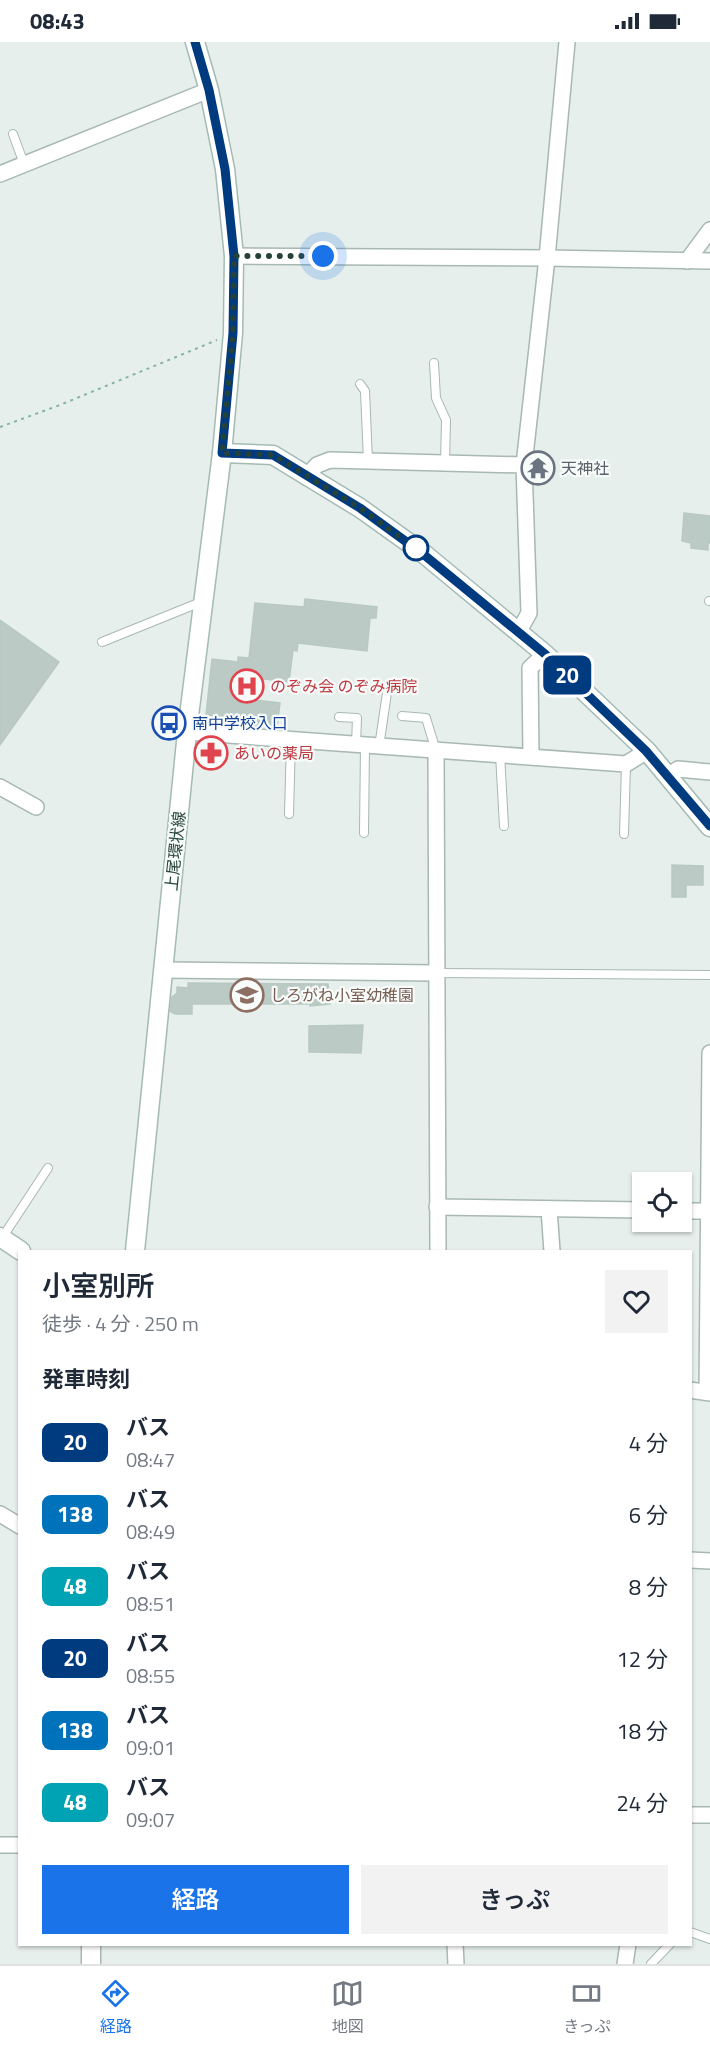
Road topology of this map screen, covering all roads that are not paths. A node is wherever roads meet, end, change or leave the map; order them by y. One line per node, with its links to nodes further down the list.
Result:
1 (195, 42): 3 (main road, 上尾環状線)
2 (567, 42): 9 (street)
3 (209, 90): 5 (street); 8 (main road, 上尾環状線)
4 (13, 134): 5 (lane)
5 (24, 164): 6 (street)
6 (0, 174)
7 (710, 230): 10 (street)
8 (234, 256): 9 (street); 14 (main road, 上尾環状線)
9 (547, 258): 10 (street); 17 (street)
10 (687, 261): 11 (street)
11 (710, 261)
12 (434, 363): 16 (lane)
13 (360, 384): 15 (lane)
14 (222, 453): 18 (main road); 19 (main road, 上尾環状線)
15 (368, 461): 16 (street); 18 (street)
16 (445, 463): 17 (street)
17 (524, 465): 20 (street)
18 (306, 477): 20 (main road)
19 (203, 602): 21 (lane); 26 (main road, 上尾環状線)
20 (519, 631): 22 (main road)
21 (102, 642)
22 (545, 654): 30 (main road); 32 (street)
23 (388, 686): 28 (lane)
24 (402, 716): 29 (lane)
25 (339, 717): 28 (lane)
26 (187, 732): 27 (street); 43 (main road, 上尾環状線)
27 (291, 740): 28 (street); 38 (lane)
28 (366, 746): 29 (street); 41 (lane)
29 (435, 751): 31 (street); 44 (street)
30 (646, 751): 33 (street); 35 (main road)
31 (500, 754): 32 (street); 39 (lane)
32 (531, 756): 33 (street)
33 (626, 764): 42 (lane)
34 (710, 772): 35 (street)
35 (669, 776): 40 (main road)
36 (0, 787): 37 (street)
37 (36, 807)
38 (289, 814)
39 (504, 826)
40 (710, 826)
41 (364, 833)
42 (624, 834)
43 (163, 970): 44 (street); 55 (main road, 上尾環状線)
44 (436, 973): 45 (lane); 48 (street)
45 (710, 975)
46 (710, 1053): 52 (street)
47 (48, 1168): 53 (lane)
48 (437, 1207): 49 (street); 56 (street)
49 (549, 1209): 50 (street); 57 (street)
50 (632, 1210)
51 (692, 1211): 52 (street)
52 (709, 1211): 59 (street)
53 (1, 1238): 54 (main road)
54 (19, 1250)
55 (135, 1250)
56 (438, 1250)
57 (552, 1250)
58 (692, 1390): 59 (street)
59 (708, 1392)
60 (0, 1514): 61 (street)
61 (18, 1525)
62 (692, 1560): 63 (street)
63 (710, 1561)
64 (692, 1815): 65 (street)
65 (710, 1815)
66 (0, 1845): 67 (street)
67 (18, 1845)
68 (692, 1933): 69 (lane)
69 (710, 1939)
70 (91, 1946): 74 (main road)
71 (455, 1946): 75 (street)
72 (628, 1946): 76 (street)
73 (668, 1946): 77 (lane)
74 (91, 1964)
75 (456, 1964)
76 (625, 1964)
77 (651, 1964)

